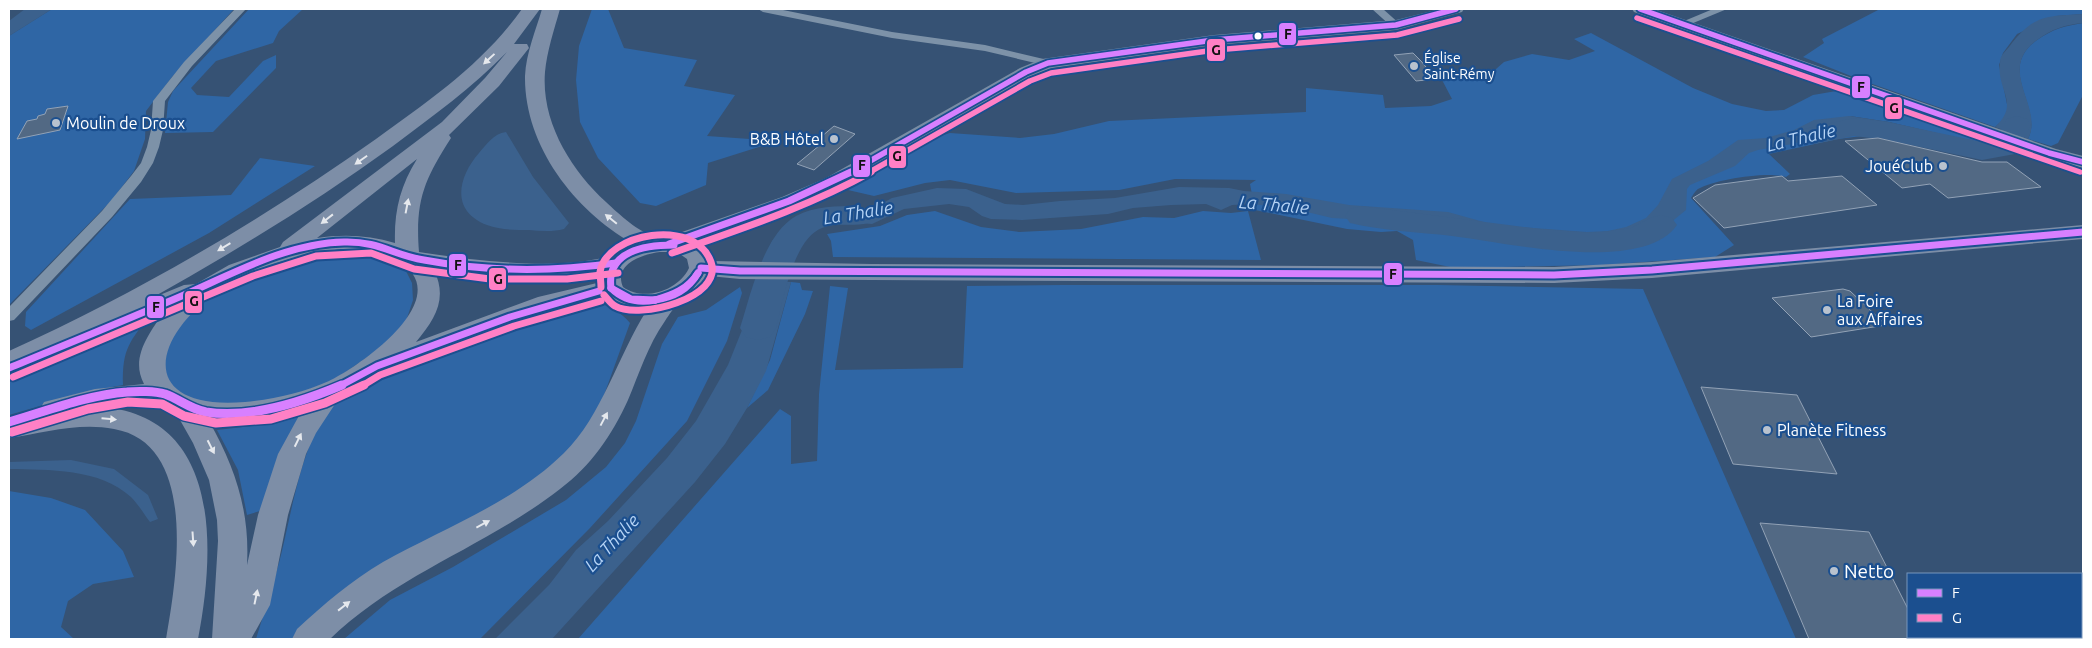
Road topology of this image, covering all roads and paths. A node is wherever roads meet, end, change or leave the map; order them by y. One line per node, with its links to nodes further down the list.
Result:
1 (241, 9): 25 (street)
2 (531, 9): 26 (main road, one-way to 26)
3 (544, 9): 13 (main road)
4 (551, 9): 17 (main road, one-way to 4)
5 (763, 9): 12 (street)
6 (1377, 9): 11 (street)
7 (1456, 9): 11 (main road)
8 (1640, 9): 10 (main road)
9 (1722, 9): 10 (street)
10 (1682, 24): 14 (main road)
11 (1396, 25): 12 (main road)
12 (1048, 63): 15 (main road)
13 (449, 126): 18 (main road, one-way to 18); 19 (main road, one-way to 13)
14 (2083, 162)
15 (744, 217): 17 (main road); 21 (main road)
16 (2083, 232): 21 (main road)
17 (661, 244): 20 (main road); 21 (main road)
18 (285, 252): 19 (main road); 22 (main road)
19 (411, 257): 20 (main road); 28 (main road)
20 (616, 263): 23 (main road)
21 (698, 267): 24 (main road)
22 (218, 281): 27 (main road); 30 (main road)
23 (611, 288): 24 (main road); 28 (main road)
24 (672, 296): 36 (main road, one-way to 24)
25 (9, 316)
26 (9, 361)
27 (9, 368)
28 (371, 369): 29 (main road)
29 (330, 391): 30 (main road); 35 (main road, one-way to 29)
30 (174, 400): 31 (main road); 34 (main road, one-way to 34)
31 (9, 422)
32 (9, 428): 33 (main road, one-way to 33)
33 (182, 639)
34 (228, 639)
35 (234, 639)
36 (308, 639)

